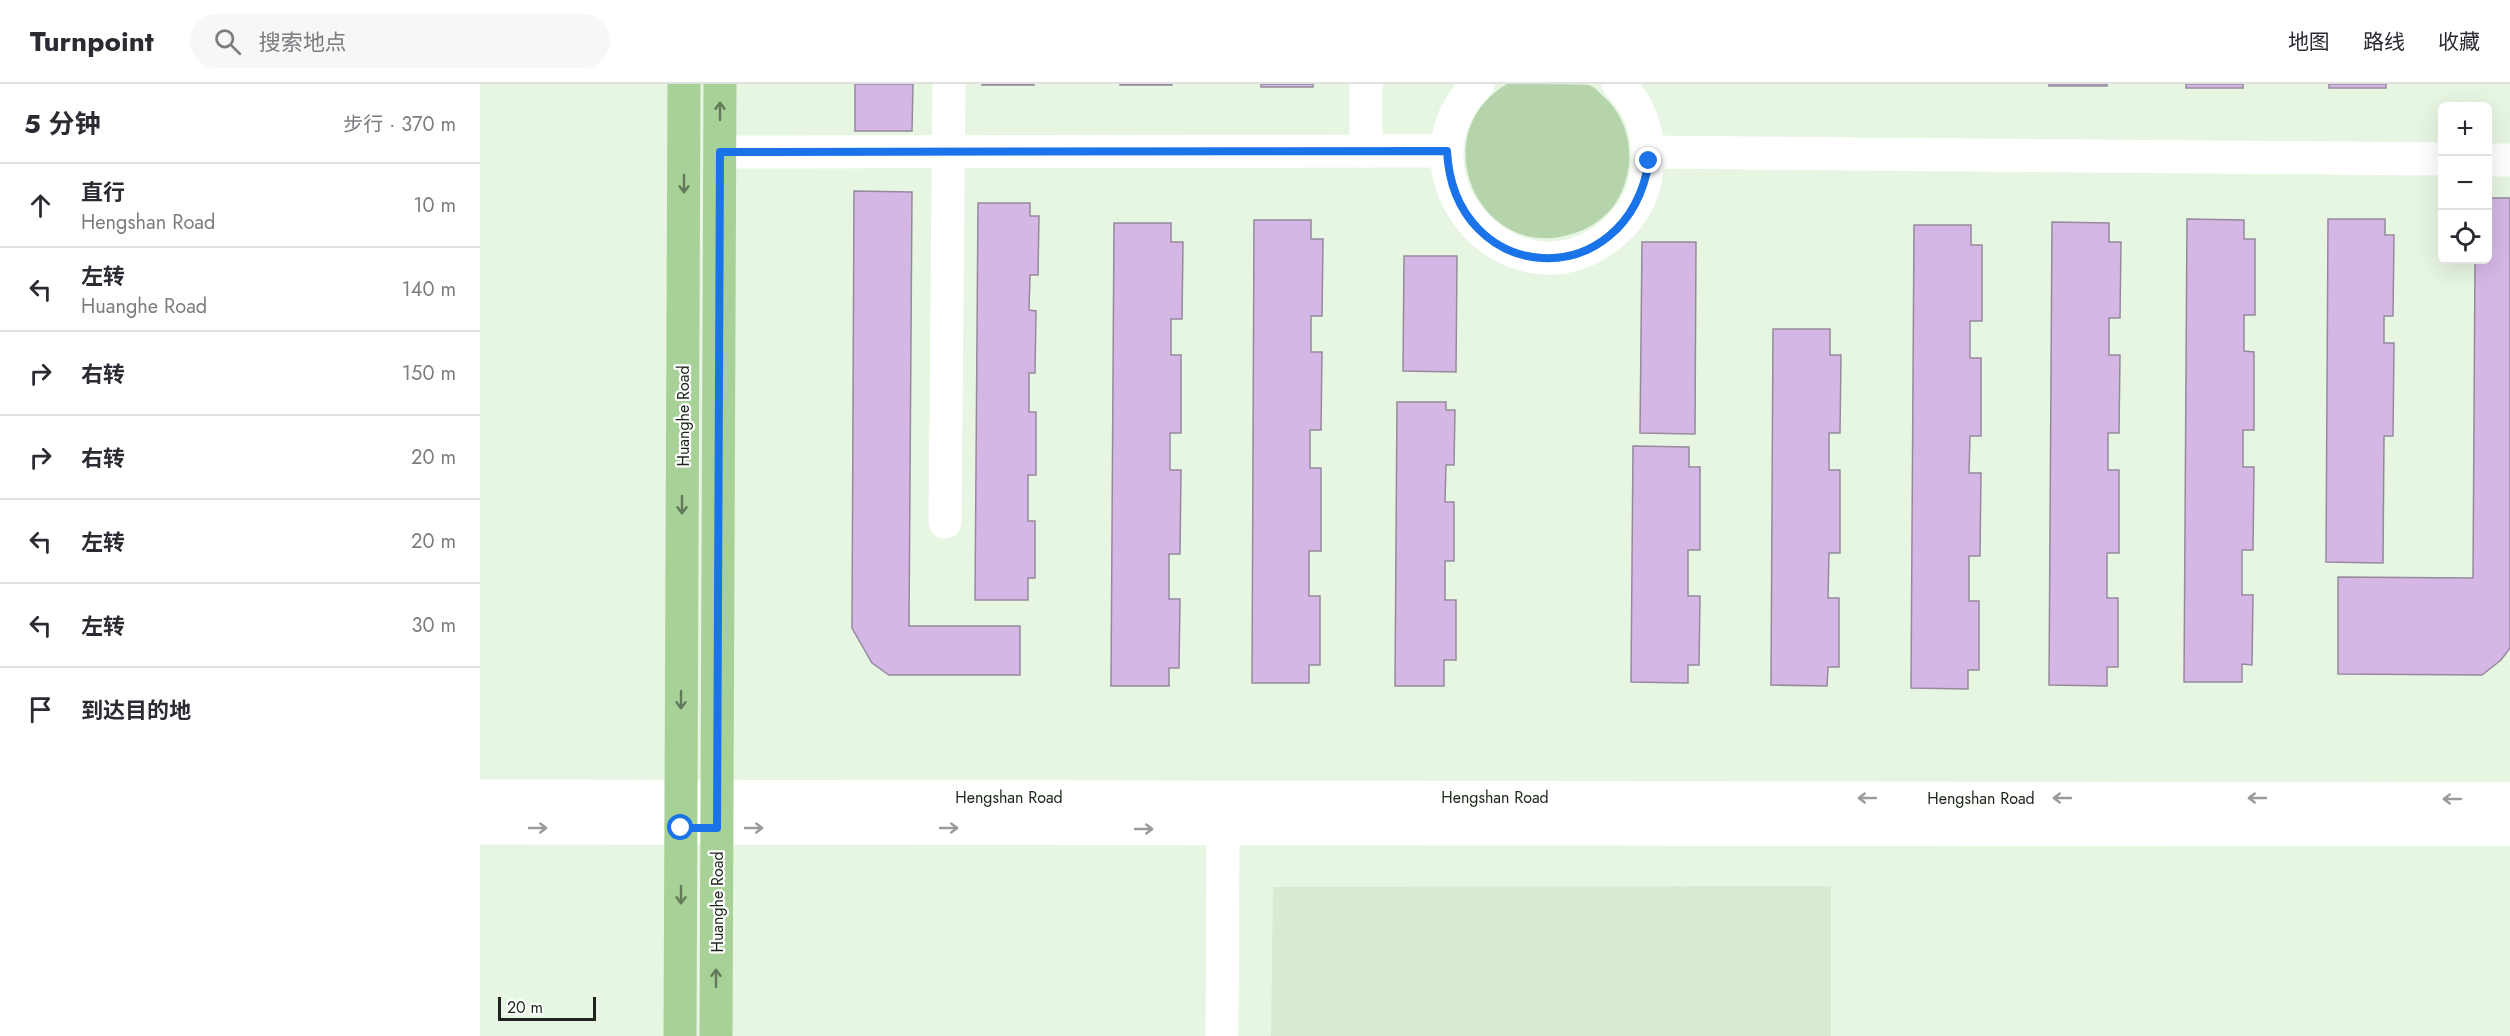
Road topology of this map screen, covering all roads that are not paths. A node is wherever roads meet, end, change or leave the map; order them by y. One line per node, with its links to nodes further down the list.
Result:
1 (684, 84): 17 (main road, Huanghe Road, one-way to 17)
2 (720, 84): 9 (main road, Huanghe Road, one-way to 2)
3 (949, 84): 10 (street)
4 (1366, 84): 7 (street)
5 (1478, 84): 8 (street)
6 (1618, 84): 11 (street)
7 (1366, 151): 8 (street); 10 (street)
8 (1447, 151): 11 (street)
9 (720, 152): 10 (street); 18 (main road, Huanghe Road)
10 (948, 152): 15 (street)
11 (1648, 152): 12 (street)
12 (2438, 159)
13 (2492, 160): 14 (street)
14 (2510, 160)
15 (945, 522)
16 (480, 796): 17 (street, Hengshan Road)
17 (681, 796): 18 (street, Hengshan Road); 21 (main road, Huanghe Road)
18 (717, 796): 19 (street, Hengshan Road, one-way to 18); 22 (main road, Huanghe Road)
19 (2510, 799)
20 (480, 828): 21 (street, Hengshan Road, one-way to 21)
21 (681, 828): 22 (street, Hengshan Road); 25 (main road, Huanghe Road, one-way to 25)
22 (717, 828): 23 (street, Hengshan Road, one-way to 23); 26 (main road, Huanghe Road, one-way to 22)
23 (1223, 829): 24 (street, Hengshan Road); 27 (street)
24 (2510, 830)
25 (680, 1036)
26 (716, 1036)
27 (1222, 1036)

